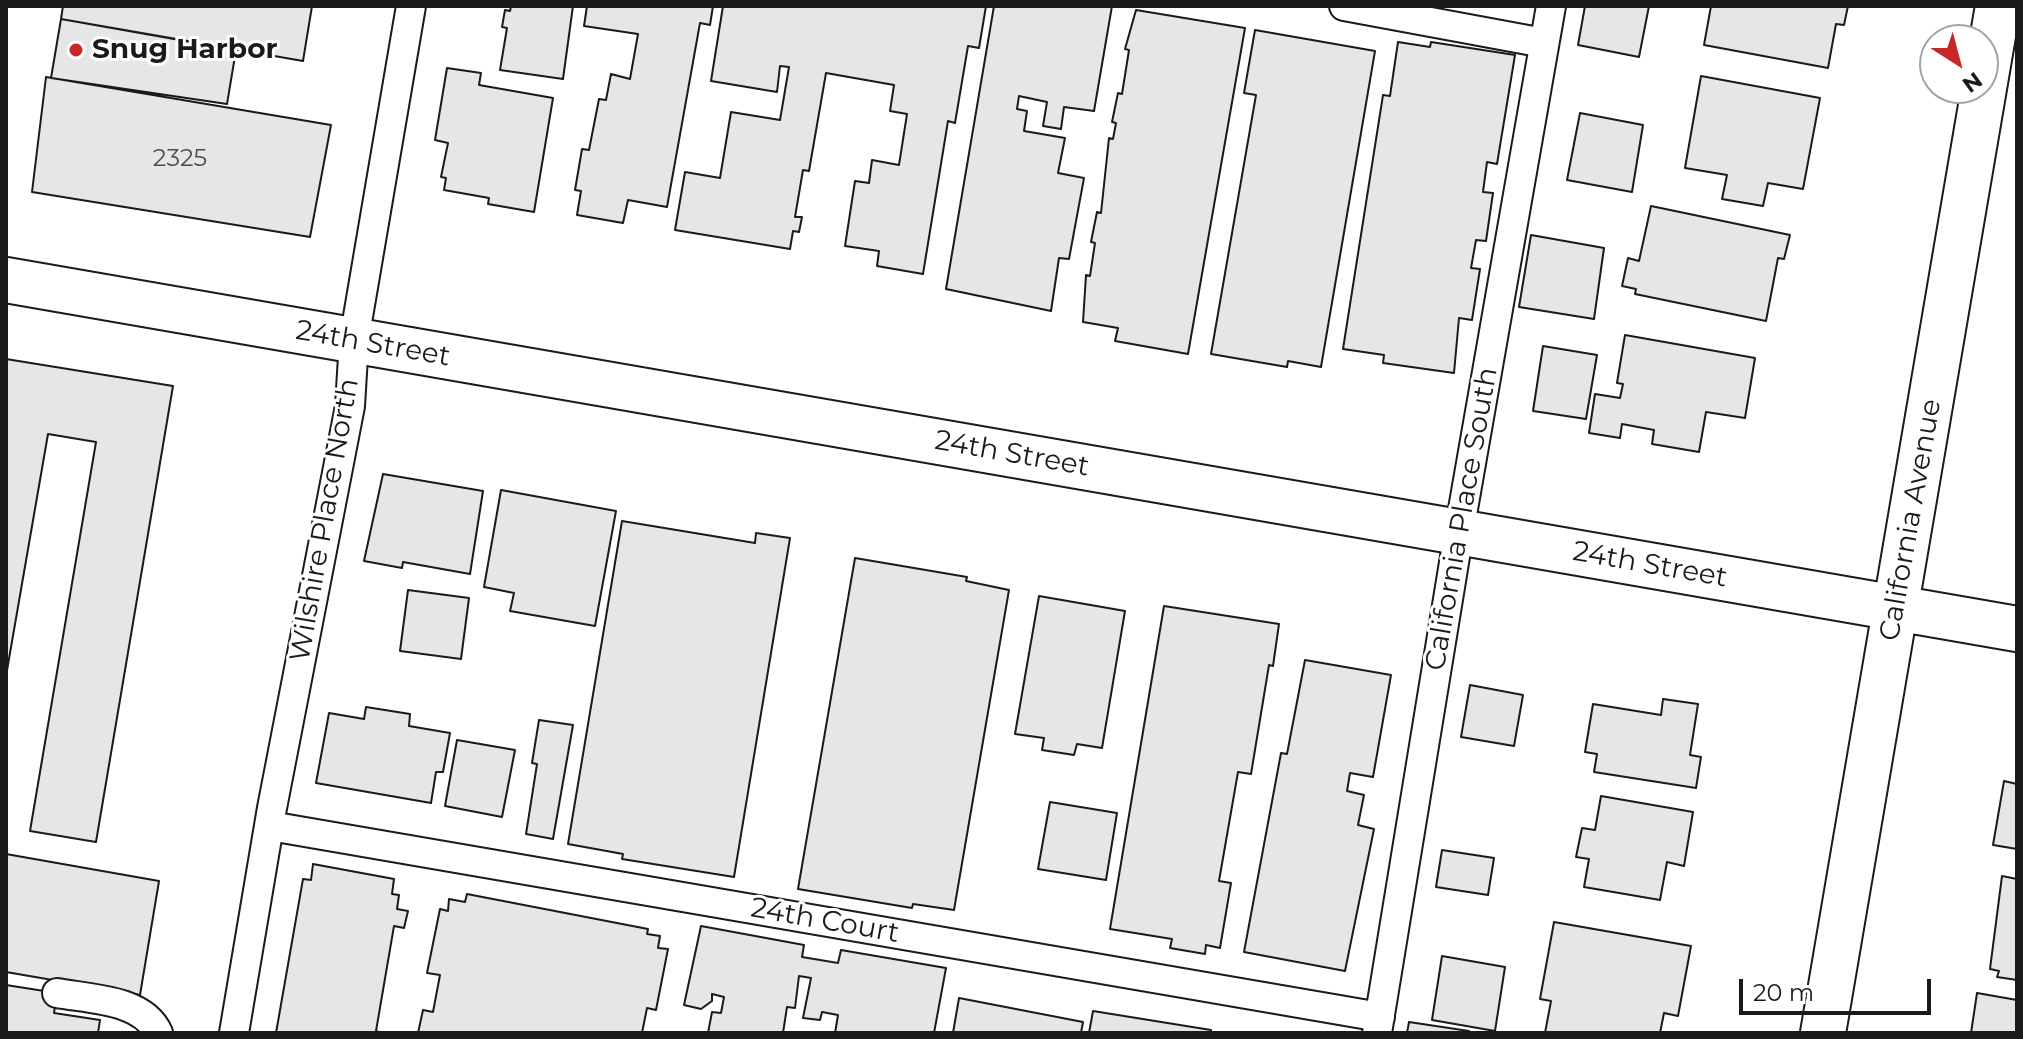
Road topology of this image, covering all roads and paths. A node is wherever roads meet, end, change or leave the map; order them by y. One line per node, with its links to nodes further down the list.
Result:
1 (411, 6): 7 (lane, Wilshire Place North)
2 (1344, 6): 5 (lane)
3 (1551, 6): 5 (lane, California Place South)
4 (1998, 6): 9 (street, California Avenue)
5 (1544, 43): 8 (lane, California Place South)
6 (6, 280): 7 (street, 24th Street)
7 (354, 340): 8 (street, 24th Street); 11 (lane, Wilshire Place North)
8 (1459, 532): 9 (street, 24th Street); 13 (lane, California Place South)
9 (1896, 608): 10 (street, 24th Street); 16 (street, California Avenue)
10 (2017, 629)
11 (270, 826): 13 (lane, 24th Court); 15 (lane, Wilshire Place North)
12 (57, 993): 14 (lane)
13 (1378, 1025)
14 (158, 1033)
15 (234, 1033)
16 (1823, 1033)

